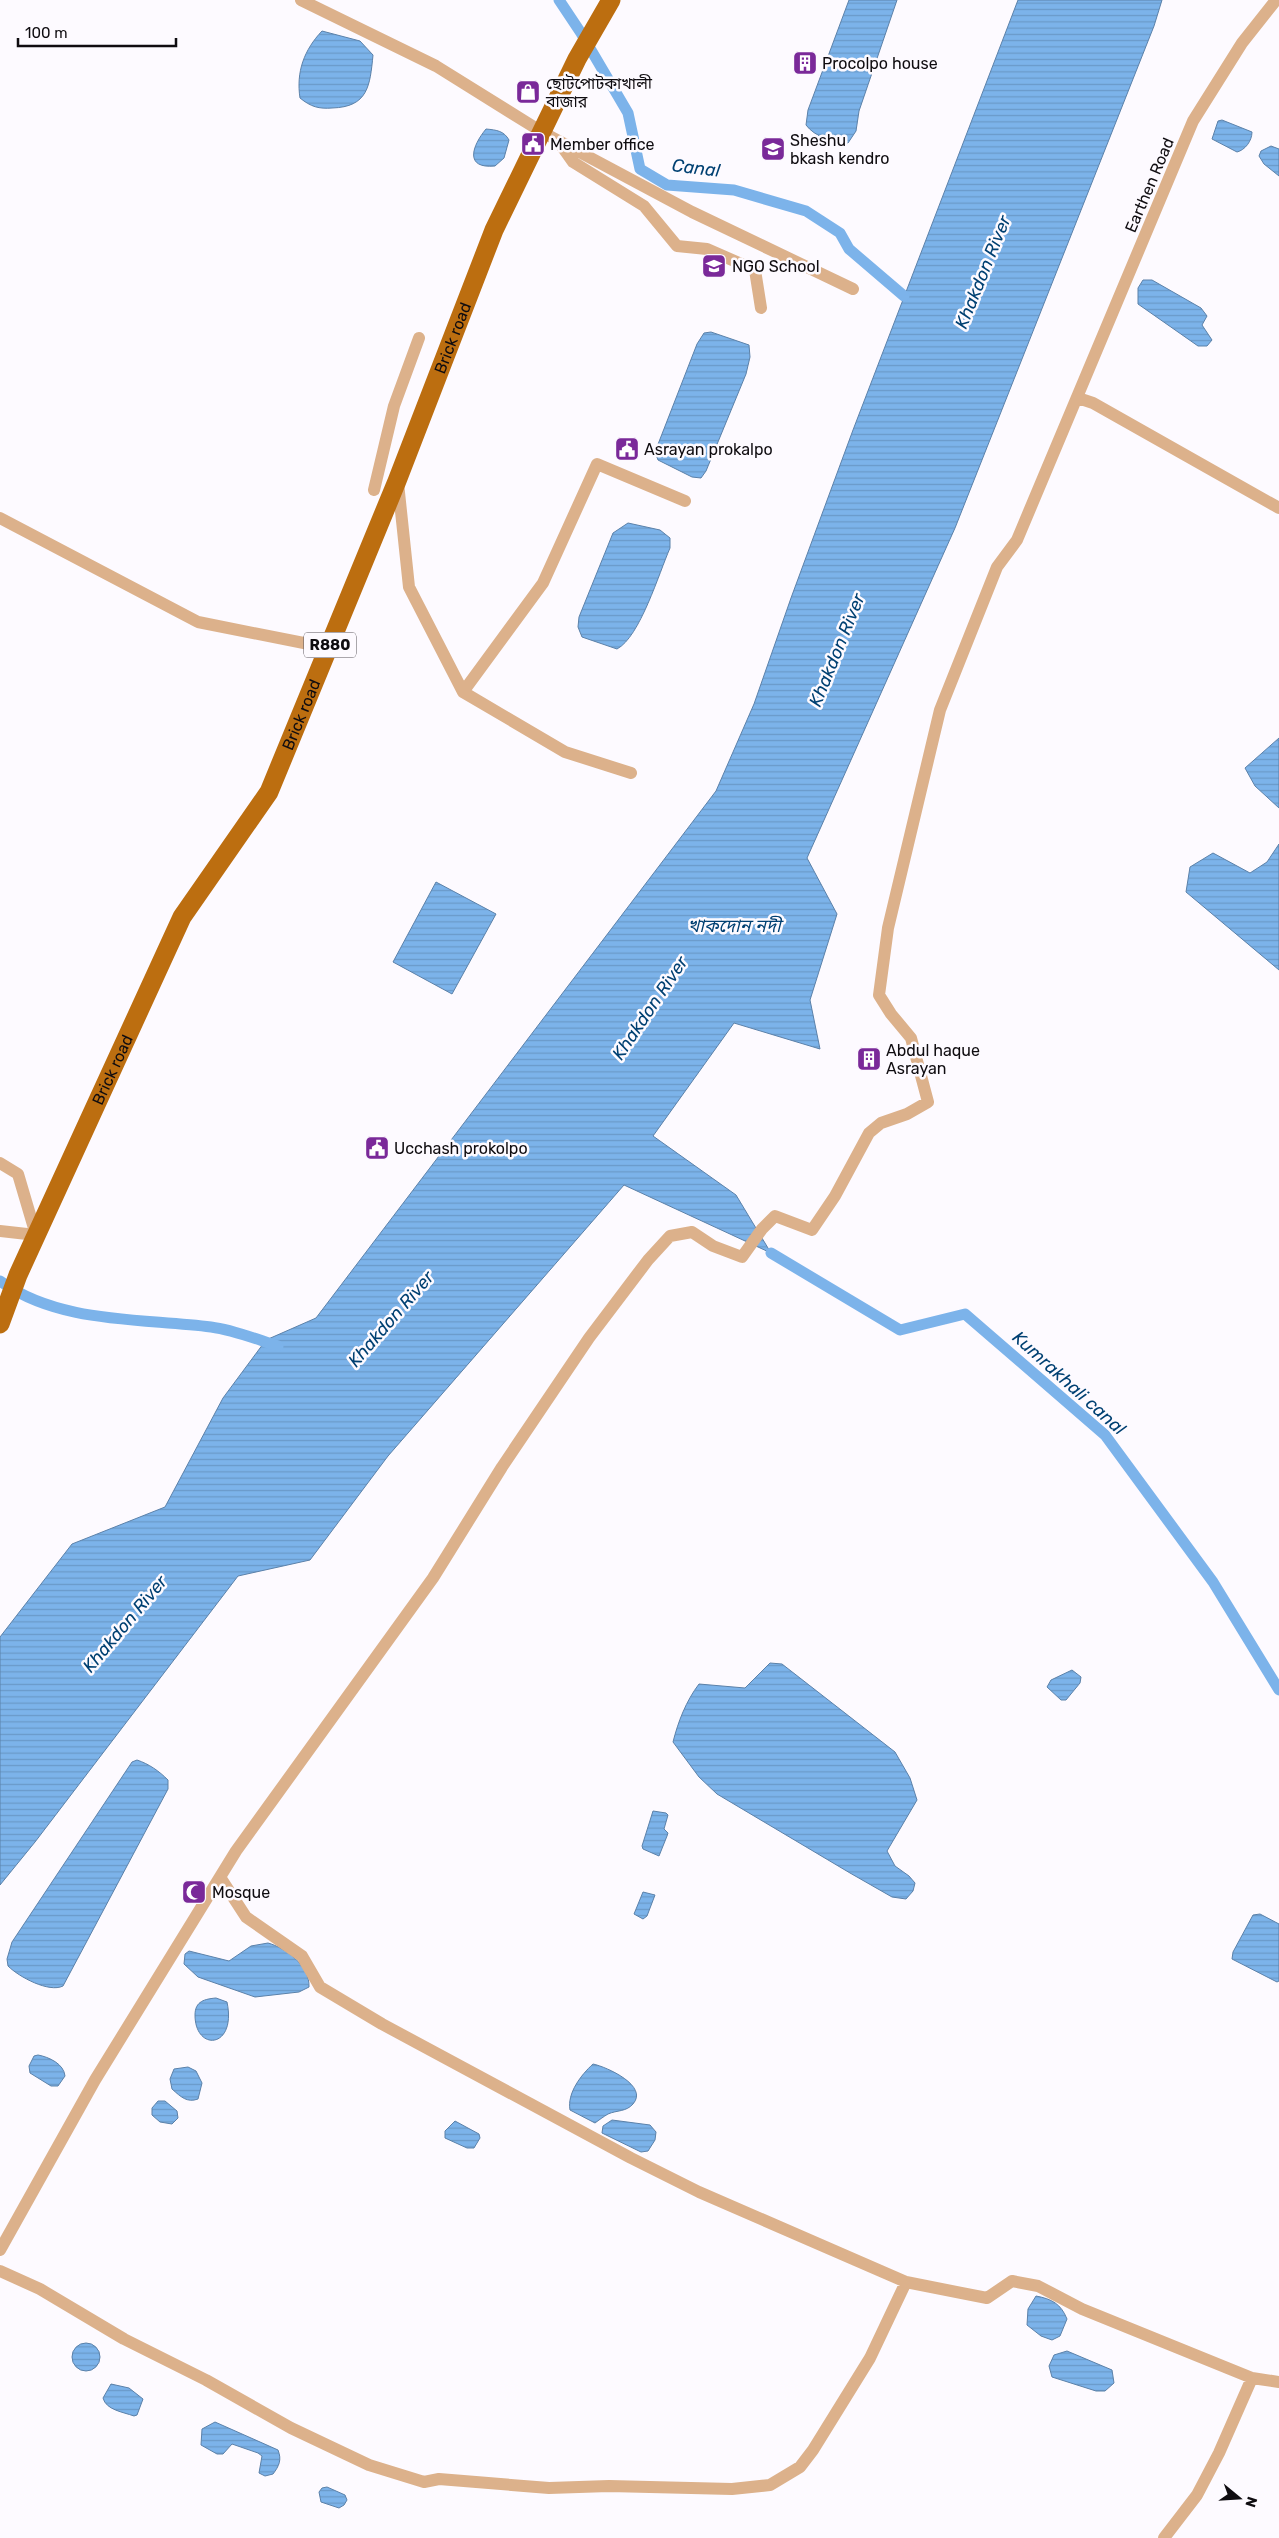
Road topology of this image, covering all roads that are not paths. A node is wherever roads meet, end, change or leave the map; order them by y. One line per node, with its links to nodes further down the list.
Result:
1 (301, 0): 4 (street)
2 (611, 0): 4 (main road, Brick road / R880)
3 (1276, 0): 8 (street, Earthen Road)
4 (550, 136): 5 (street); 6 (street); 10 (main road, Brick road / R880)
5 (853, 289)
6 (761, 308)
7 (419, 338): 9 (street)
8 (1078, 398): 13 (street); 22 (street, Earthen Road)
9 (382, 456): 10 (street); 11 (street)
10 (400, 472): 15 (main road, Brick road / R880); 16 (street)
11 (374, 490)
12 (685, 501): 16 (street)
13 (1279, 508)
14 (0, 518): 15 (street)
15 (329, 648): 20 (main road, Brick road / R880)
16 (463, 692): 17 (street)
17 (631, 773)
18 (0, 1163): 20 (street)
19 (0, 1231): 20 (street)
20 (36, 1235): 21 (main road, Brick road / R880)
21 (0, 1323)
22 (220, 1877): 23 (street); 25 (street)
23 (0, 2250)
24 (0, 2270): 25 (street)
25 (906, 2282): 26 (street)
26 (1252, 2378): 27 (street); 28 (street)
27 (1279, 2382)
28 (1164, 2538)

